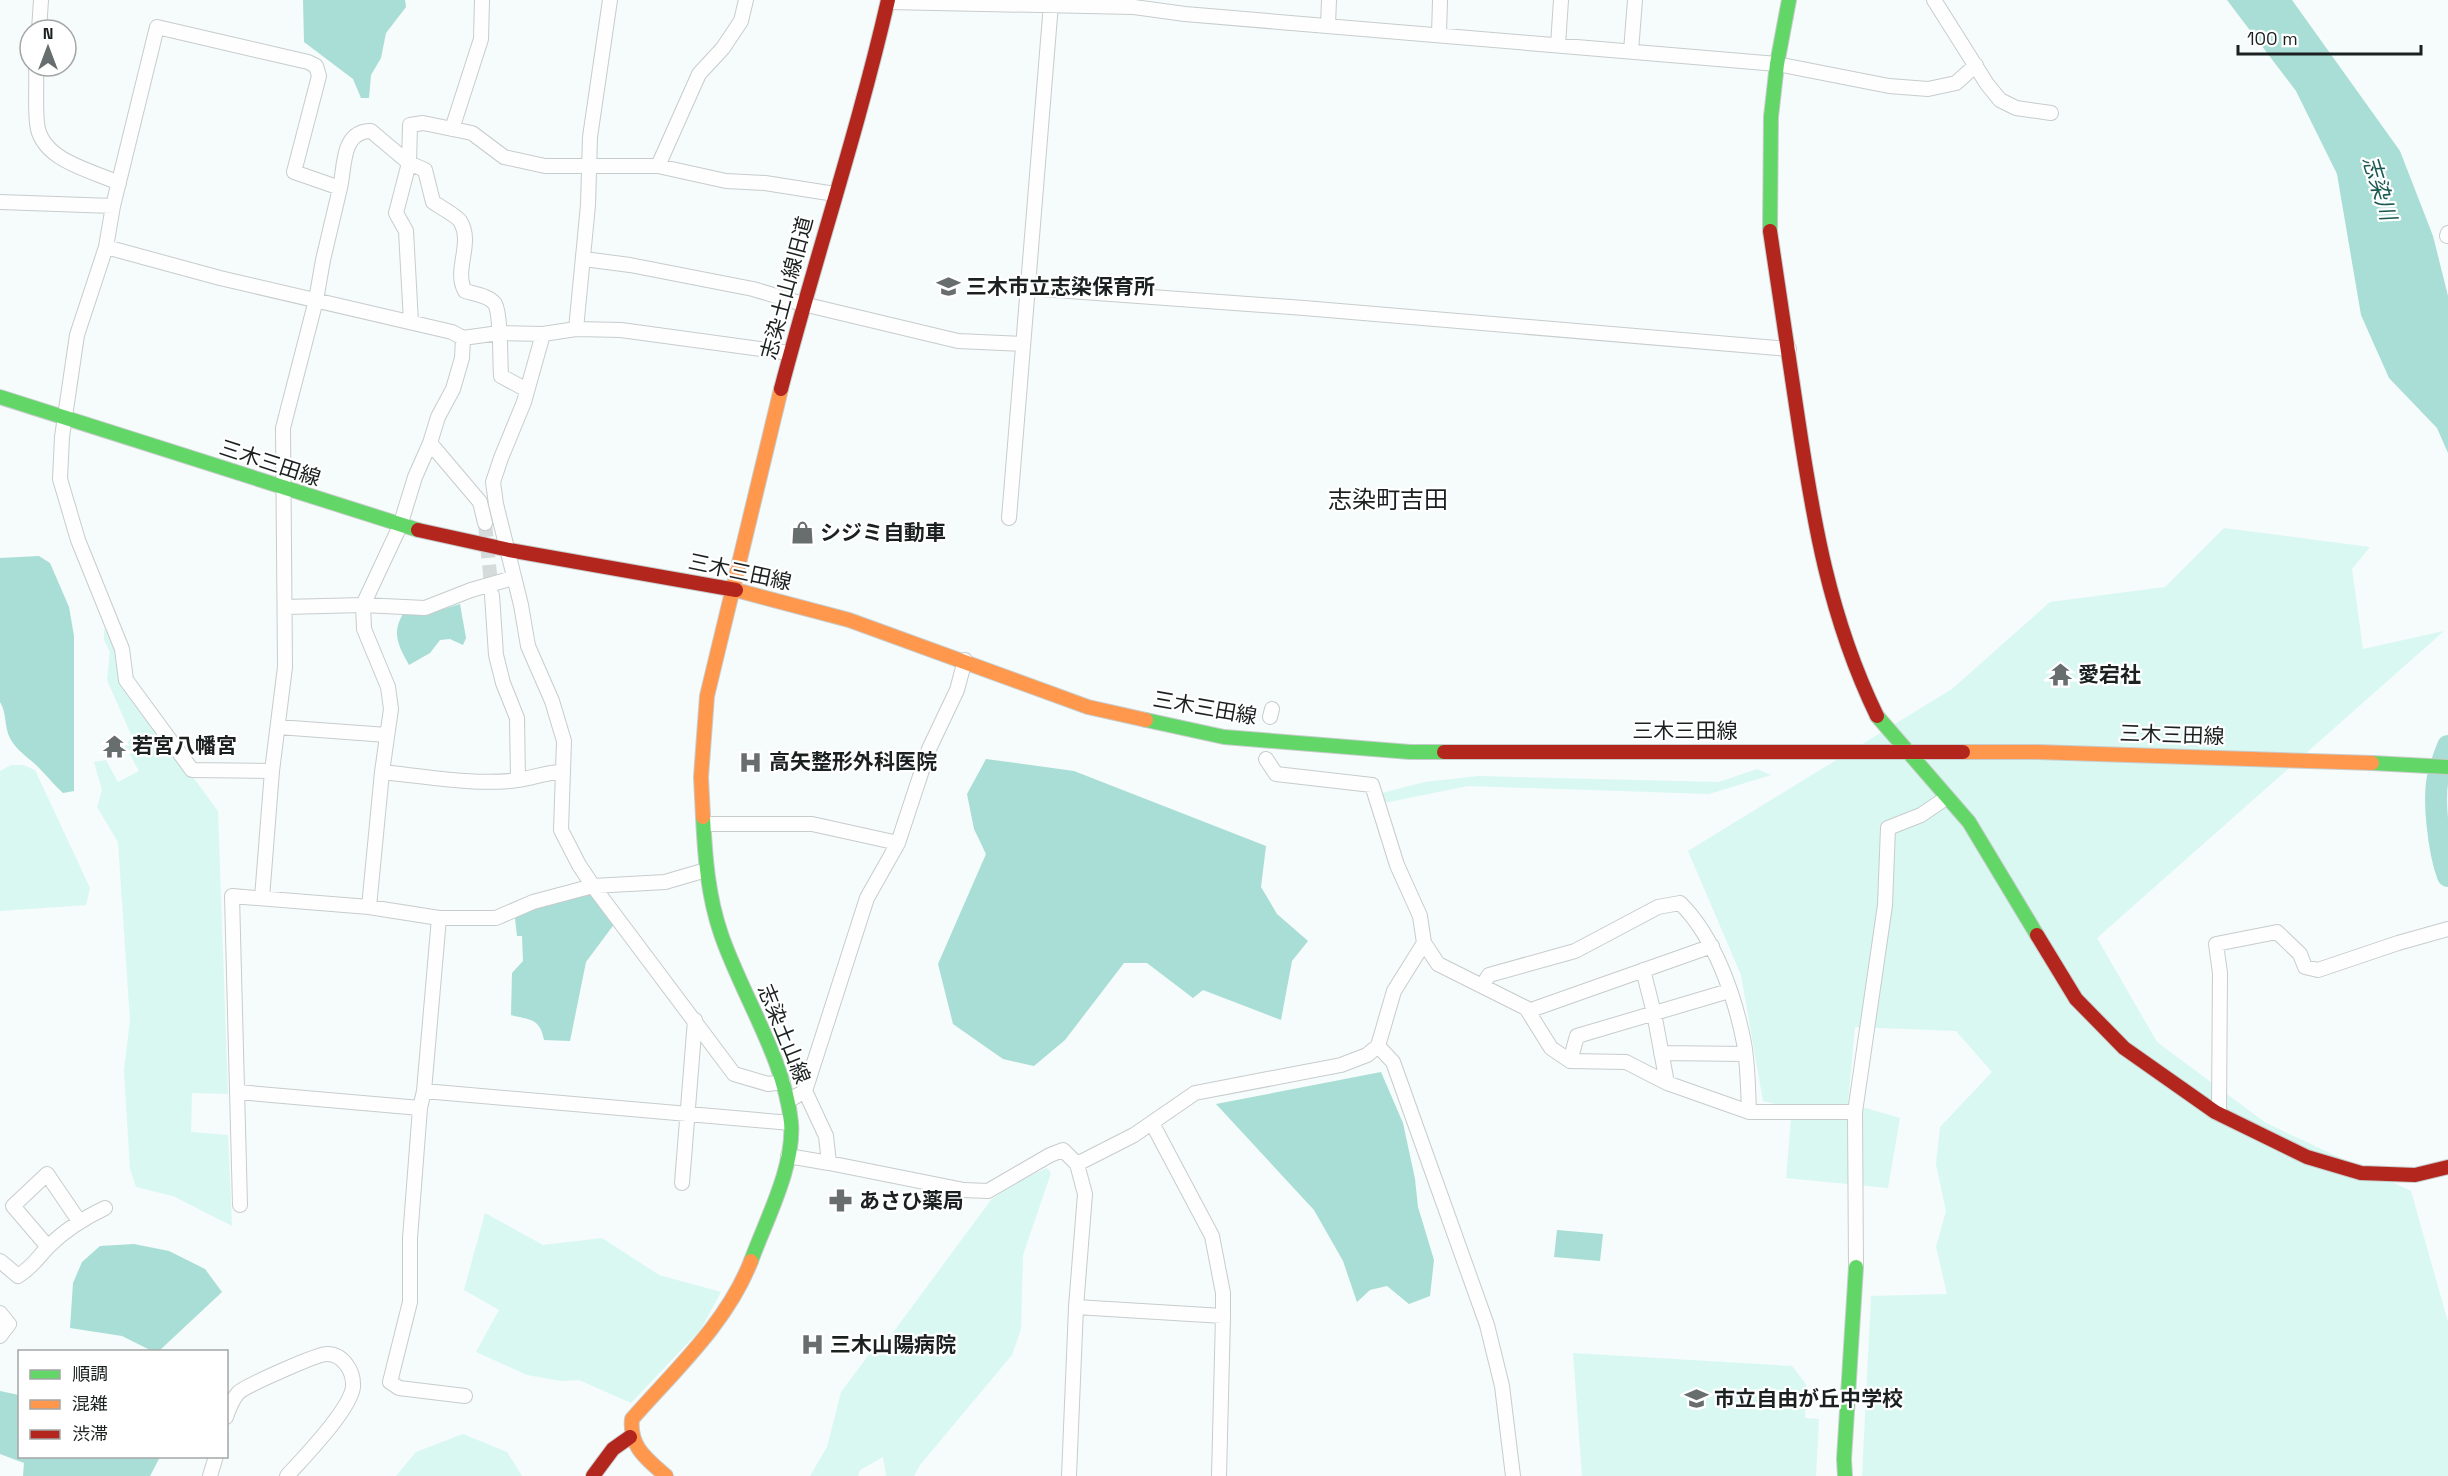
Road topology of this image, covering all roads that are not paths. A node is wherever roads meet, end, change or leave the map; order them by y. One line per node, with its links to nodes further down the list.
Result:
1 (41, 0): 14 (street)
2 (482, 0): 23 (street)
3 (610, 0): 25 (street)
4 (746, 0): 26 (street)
5 (1329, 0): 15 (street)
6 (1440, 0): 16 (street)
7 (1561, 0): 17 (street)
8 (1635, 0): 18 (street)
9 (1789, 0): 19 (main road)
10 (1934, 0): 20 (street)
11 (888, 1): 12 (street); 29 (main road, 志染土山線旧道)
12 (1051, 4): 13 (street); 34 (street)
13 (1185, 7): 15 (street)
14 (40, 18)
15 (1328, 25): 16 (street)
16 (1439, 35): 17 (street)
17 (1558, 45): 18 (street)
18 (1631, 51): 19 (street)
19 (1777, 64): 20 (street); 43 (main road)
20 (1976, 65): 22 (street)
21 (36, 78): 27 (street)
22 (2051, 113)
23 (452, 129): 24 (street); 25 (street)
24 (409, 163): 28 (street); 37 (street); 39 (street)
25 (589, 165): 26 (street); 33 (street)
26 (658, 166): 29 (street)
27 (119, 183): 28 (street); 31 (street)
28 (340, 188): 35 (street)
29 (835, 194): 36 (main road, 志染土山線旧道)
30 (0, 202): 31 (street)
31 (113, 206): 32 (street)
32 (106, 247): 35 (street); 47 (street)
33 (584, 259): 36 (street); 38 (street)
34 (1028, 288): 42 (street); 43 (street)
35 (316, 300): 37 (street); 49 (street)
36 (803, 304): 42 (street); 44 (main road, 志染土山線旧道)
37 (411, 322): 41 (street)
38 (576, 329): 40 (street); 44 (street)
39 (498, 333): 40 (street); 41 (street); 45 (street)
40 (543, 334): 45 (street)
41 (463, 338): 48 (street)
42 (1023, 344): 50 (street)
43 (1789, 349): 62 (main road)
44 (790, 353): 55 (main road, 志染土山線旧道)
45 (527, 390): 53 (street)
46 (0, 397): 47 (main road, 三木三田線)
47 (65, 416): 49 (main road, 三木三田線); 65 (street)
48 (430, 443): 51 (street); 52 (street)
49 (284, 490): 52 (main road, 三木三田線); 58 (street)
50 (1009, 518)
51 (485, 523)
52 (400, 526): 53 (main road, 三木三田線); 57 (street)
53 (508, 550): 54 (street); 55 (main road, 三木三田線)
54 (513, 578): 57 (street); 67 (street)
55 (733, 589): 59 (main road, 三木三田線); 70 (main road, 志染土山線)
56 (492, 595): 68 (street)
57 (363, 605): 58 (street); 61 (street)
58 (285, 607): 60 (street)
59 (965, 660): 62 (main road, 三木三田線); 71 (street)
60 (278, 727): 61 (street); 65 (street)
61 (387, 735): 66 (street)
62 (1906, 752): 64 (main road, 三木三田線); 69 (main road)
63 (1266, 759): 78 (street)
64 (2448, 767)
65 (272, 771): 74 (street)
66 (382, 772): 68 (street); 75 (street)
67 (563, 772): 68 (street); 73 (street)
68 (518, 780)
69 (1946, 798): 98 (street); 100 (main road)
70 (704, 824): 71 (street); 72 (main road, 志染土山線)
71 (898, 843): 93 (street)
72 (706, 870): 73 (street); 90 (main road, 志染土山線)
73 (593, 886): 76 (street); 85 (street)
74 (262, 898): 75 (street); 94 (street)
75 (369, 907): 76 (street)
76 (440, 918): 92 (street)
77 (2448, 929): 100 (street)
78 (1424, 943): 81 (street); 86 (street)
79 (1712, 946): 80 (street); 81 (street); 82 (street)
80 (1643, 970): 83 (street); 84 (street)
81 (1482, 986): 83 (street)
82 (1729, 991): 84 (street); 88 (street)
83 (1527, 1011): 89 (street)
84 (1654, 1013): 87 (street); 89 (street)
85 (695, 1020): 90 (street); 99 (street)
86 (1378, 1046): 101 (street); 128 (street)
87 (1661, 1053): 88 (street); 91 (street)
88 (1745, 1054): 97 (street)
89 (1570, 1061): 91 (street)
90 (783, 1082): 95 (main road, 志染土山線)
91 (1667, 1083): 97 (street)
92 (424, 1091): 96 (street); 99 (street)
93 (805, 1091): 95 (street); 104 (street)
94 (238, 1092): 96 (street); 108 (street)
95 (788, 1101): 102 (main road, 志染土山線)
96 (420, 1108): 118 (street)
97 (1749, 1112): 98 (street)
98 (1855, 1112): 113 (street)
99 (686, 1113): 102 (street); 107 (street)
100 (2219, 1114): 106 (main road)
101 (1152, 1123): 105 (street); 116 (street)
102 (791, 1124): 103 (main road, 志染土山線)
103 (788, 1156): 104 (street); 120 (main road, 志染土山線)
104 (828, 1163): 105 (street)
105 (1077, 1164): 114 (street)
106 (2448, 1167)
107 (682, 1183)
108 (240, 1205)
109 (105, 1208): 110 (street)
110 (79, 1221): 111 (street); 111 (street)
111 (48, 1247): 112 (street)
112 (0, 1261)
113 (1856, 1267): 129 (main road)
114 (1076, 1308): 116 (street); 126 (street)
115 (0, 1313): 117 (street)
116 (1223, 1316): 127 (street)
117 (0, 1336)
118 (465, 1395)
119 (228, 1412): 123 (street)
120 (630, 1437): 124 (main road); 125 (main road)
121 (215, 1458): 122 (street)
122 (210, 1476)
123 (287, 1476)
124 (593, 1476)
125 (666, 1476)
126 (1069, 1476)
127 (1219, 1476)
128 (1513, 1476)
129 (1845, 1476)

